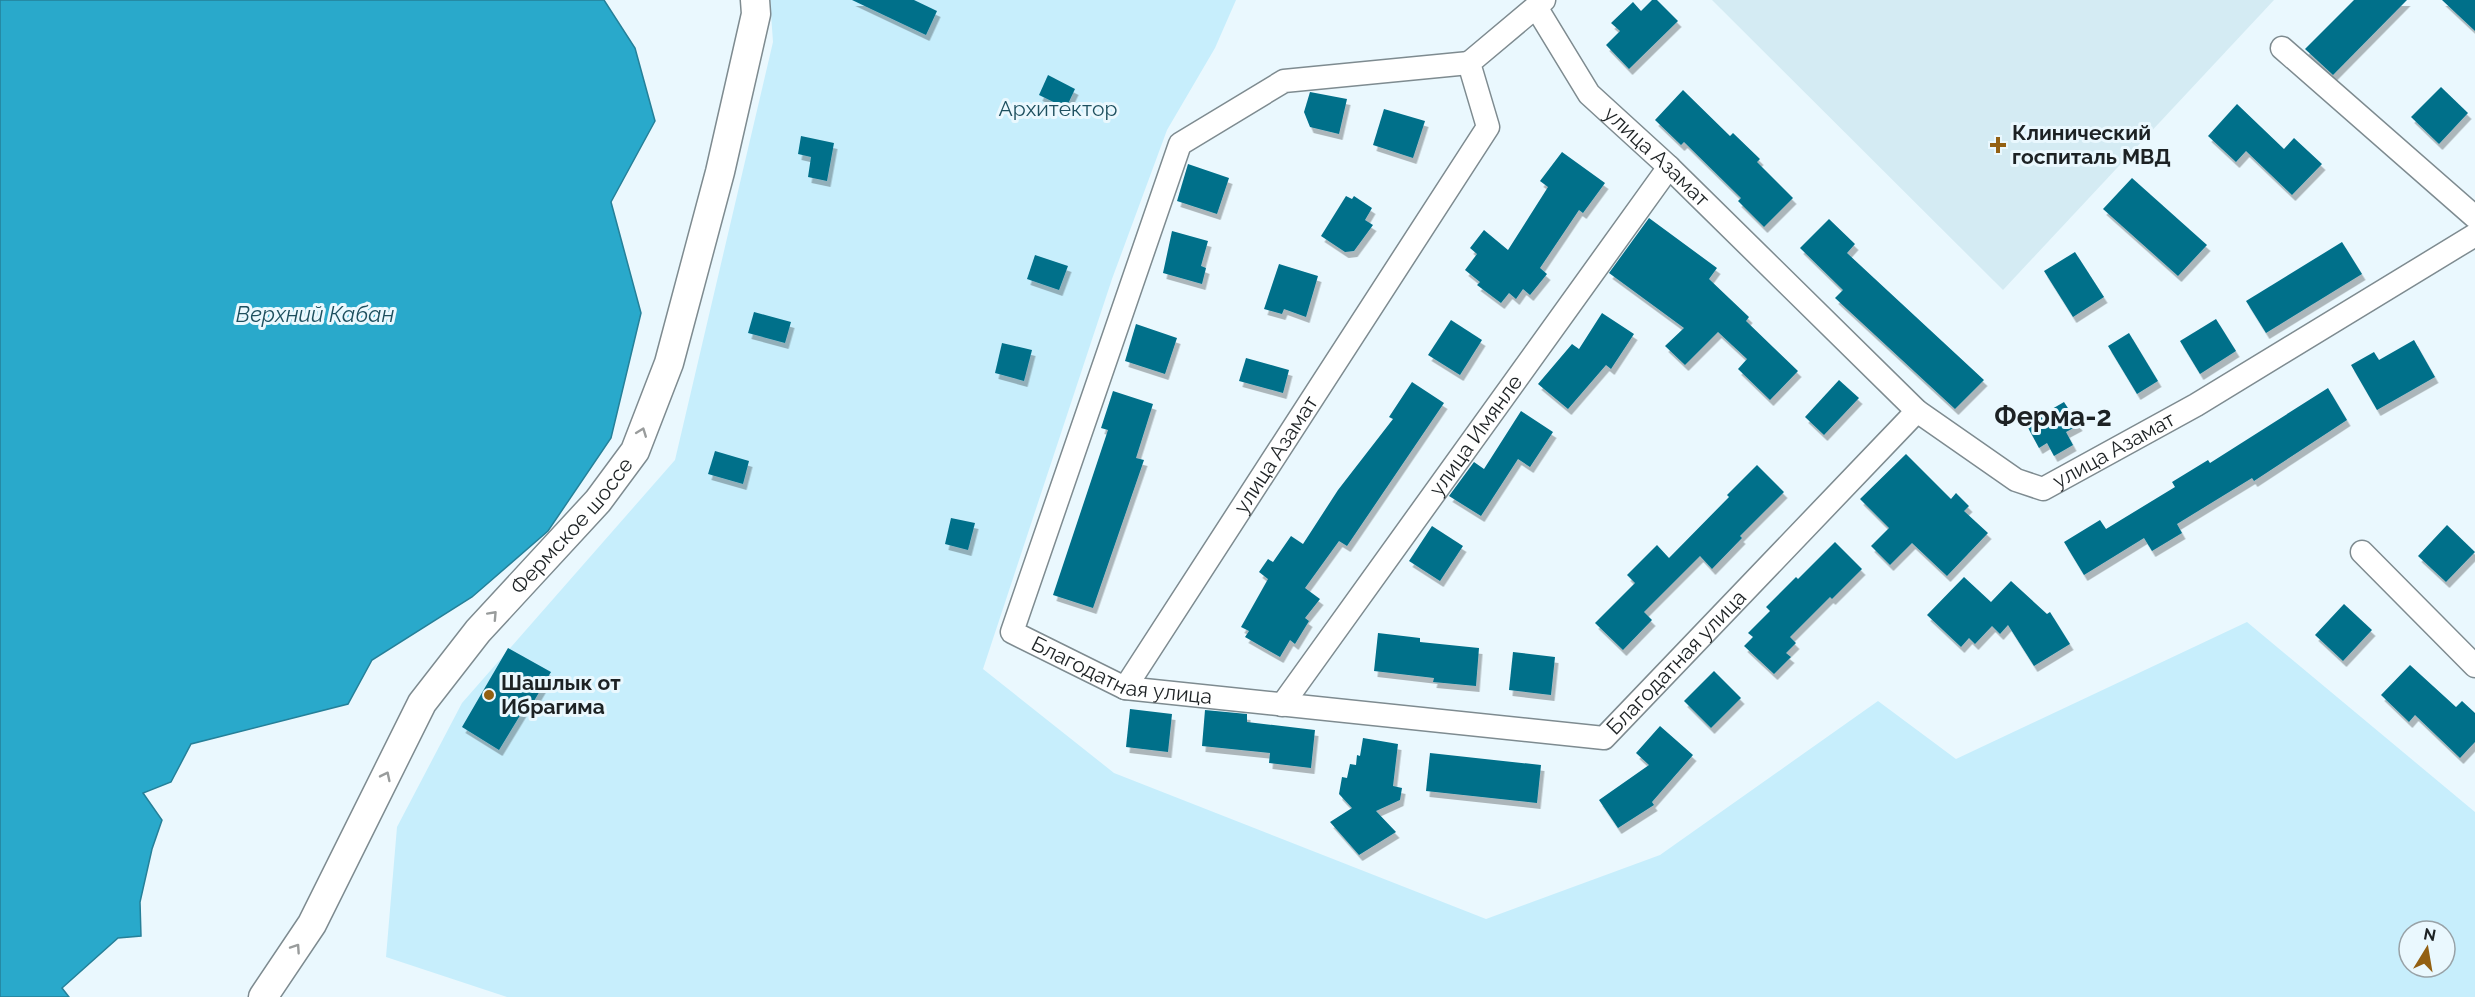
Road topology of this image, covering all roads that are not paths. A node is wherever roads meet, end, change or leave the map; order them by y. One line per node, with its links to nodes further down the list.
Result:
1 (755, 0): 13 (street, Фермское шоссе, one-way to 1)
2 (1540, 3): 4 (street, улица Азамат); 5 (street, улица Азамат)
3 (2282, 48): 6 (street)
4 (1469, 63): 11 (street, улица Азамат); 11 (street, Благодатная улица)
5 (1669, 167): 8 (street, улица Азамат); 12 (street, улица Имянле)
6 (2475, 217)
7 (2475, 235): 8 (street, улица Азамат)
8 (1917, 411): 12 (street, Благодатная улица)
9 (2362, 552): 10 (street)
10 (2475, 666)
11 (1125, 688): 12 (street, Благодатная улица)
12 (1282, 705)
13 (263, 997)

